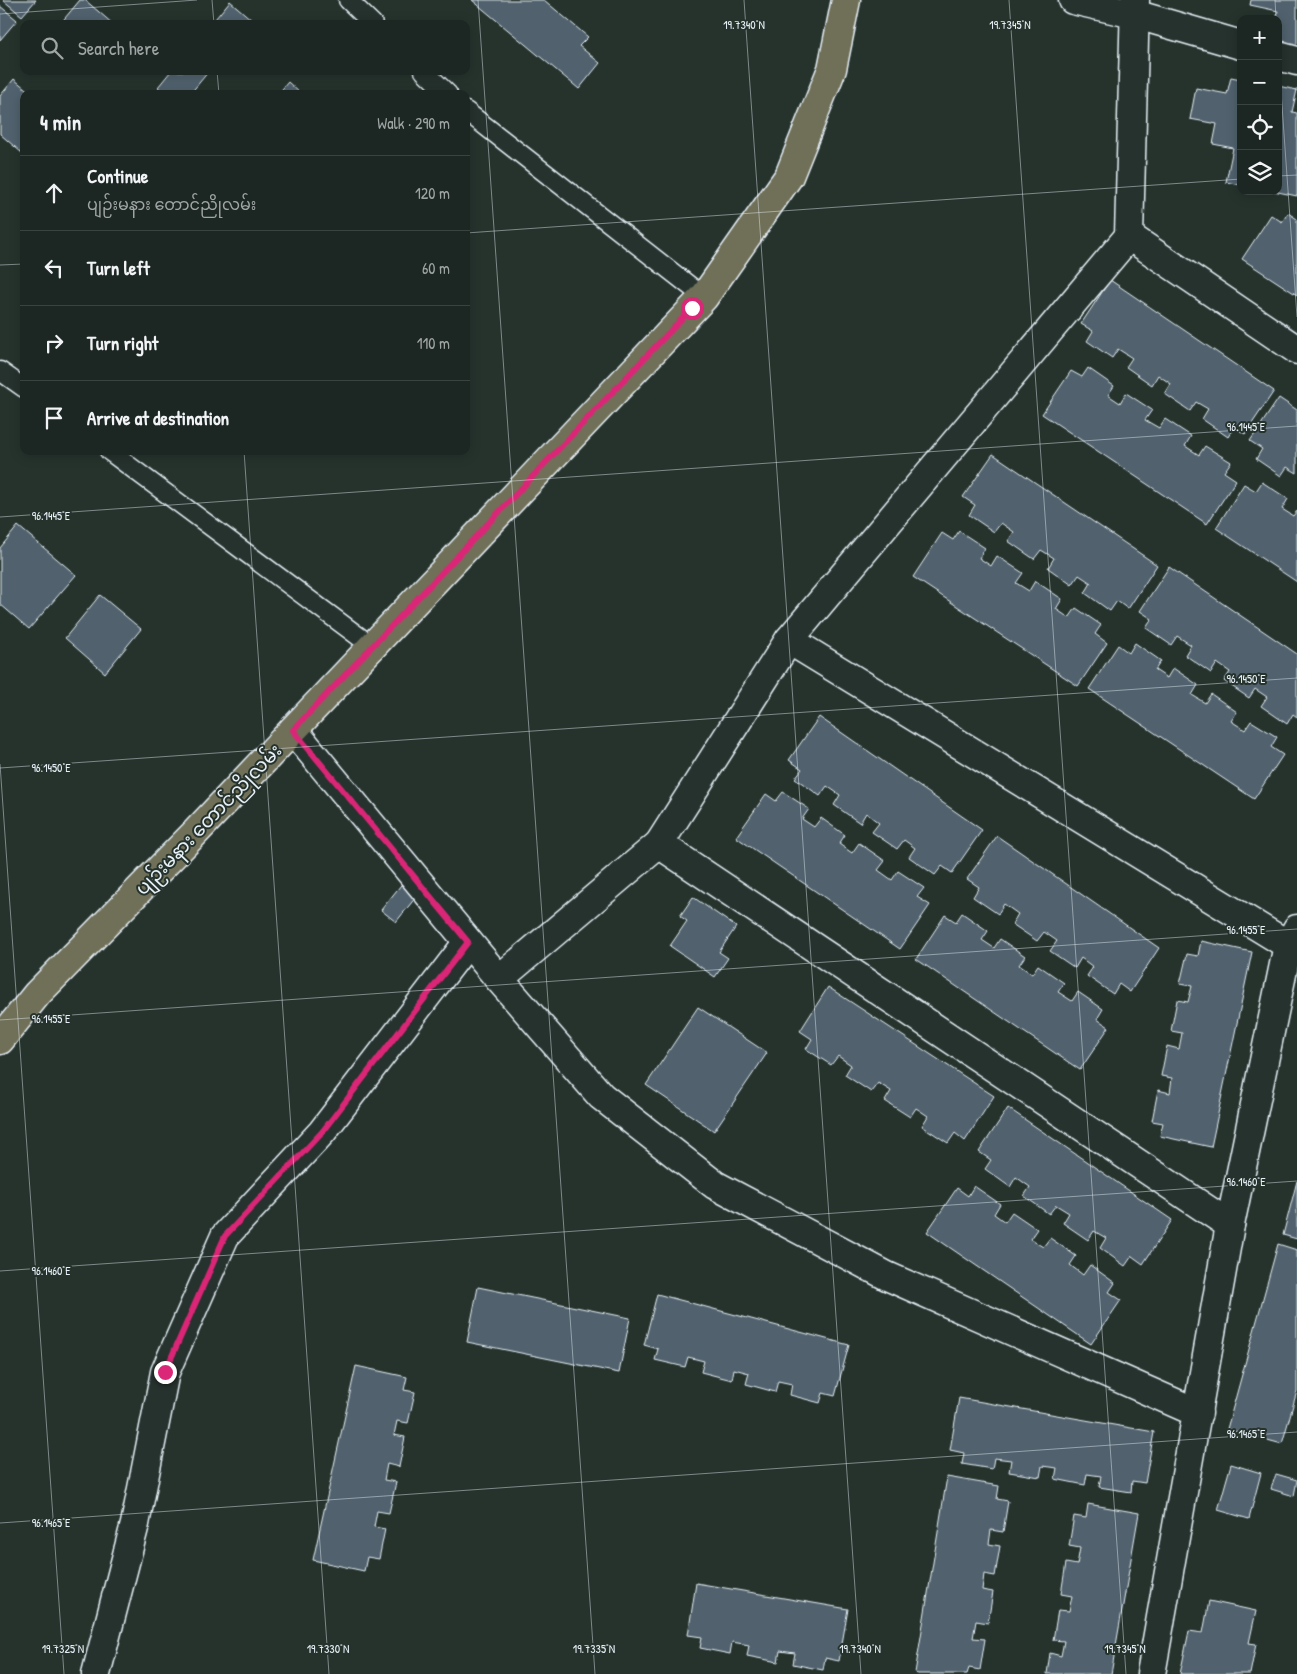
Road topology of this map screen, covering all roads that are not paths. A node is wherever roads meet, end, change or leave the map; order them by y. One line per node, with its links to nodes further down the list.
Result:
1 (348, 0): 5 (lane)
2 (846, 0): 13 (main road, ပျဉ်းမနား တောင်ညိုလမ်း)
3 (1073, 0): 4 (street)
4 (1135, 7): 6 (street); 12 (street)
5 (369, 20)
6 (1237, 44)
7 (1282, 57): 8 (street)
8 (1297, 61)
9 (428, 75): 10 (lane)
10 (444, 90)
11 (470, 113): 13 (lane)
12 (1129, 236): 14 (street); 18 (street)
13 (704, 297): 19 (main road, ပျဉ်းမနား တောင်ညိုလမ်း)
14 (1297, 350)
15 (0, 371): 16 (lane)
16 (20, 385)
17 (114, 455): 19 (lane)
18 (789, 640): 21 (street); 22 (street)
19 (373, 647): 20 (main road, ပျဉ်းမနား တောင်ညိုလမ်း)
20 (293, 730): 23 (street); 25 (main road, ပျဉ်းမနား တောင်ညိုလမ်း)
21 (659, 844): 24 (street); 26 (street)
22 (1293, 937): 26 (street)
23 (468, 942): 24 (street); 28 (street)
24 (499, 979): 27 (street)
25 (0, 1040)
26 (1230, 1225): 27 (street)
27 (1198, 1413): 29 (street)
28 (96, 1674)
29 (1151, 1674)

